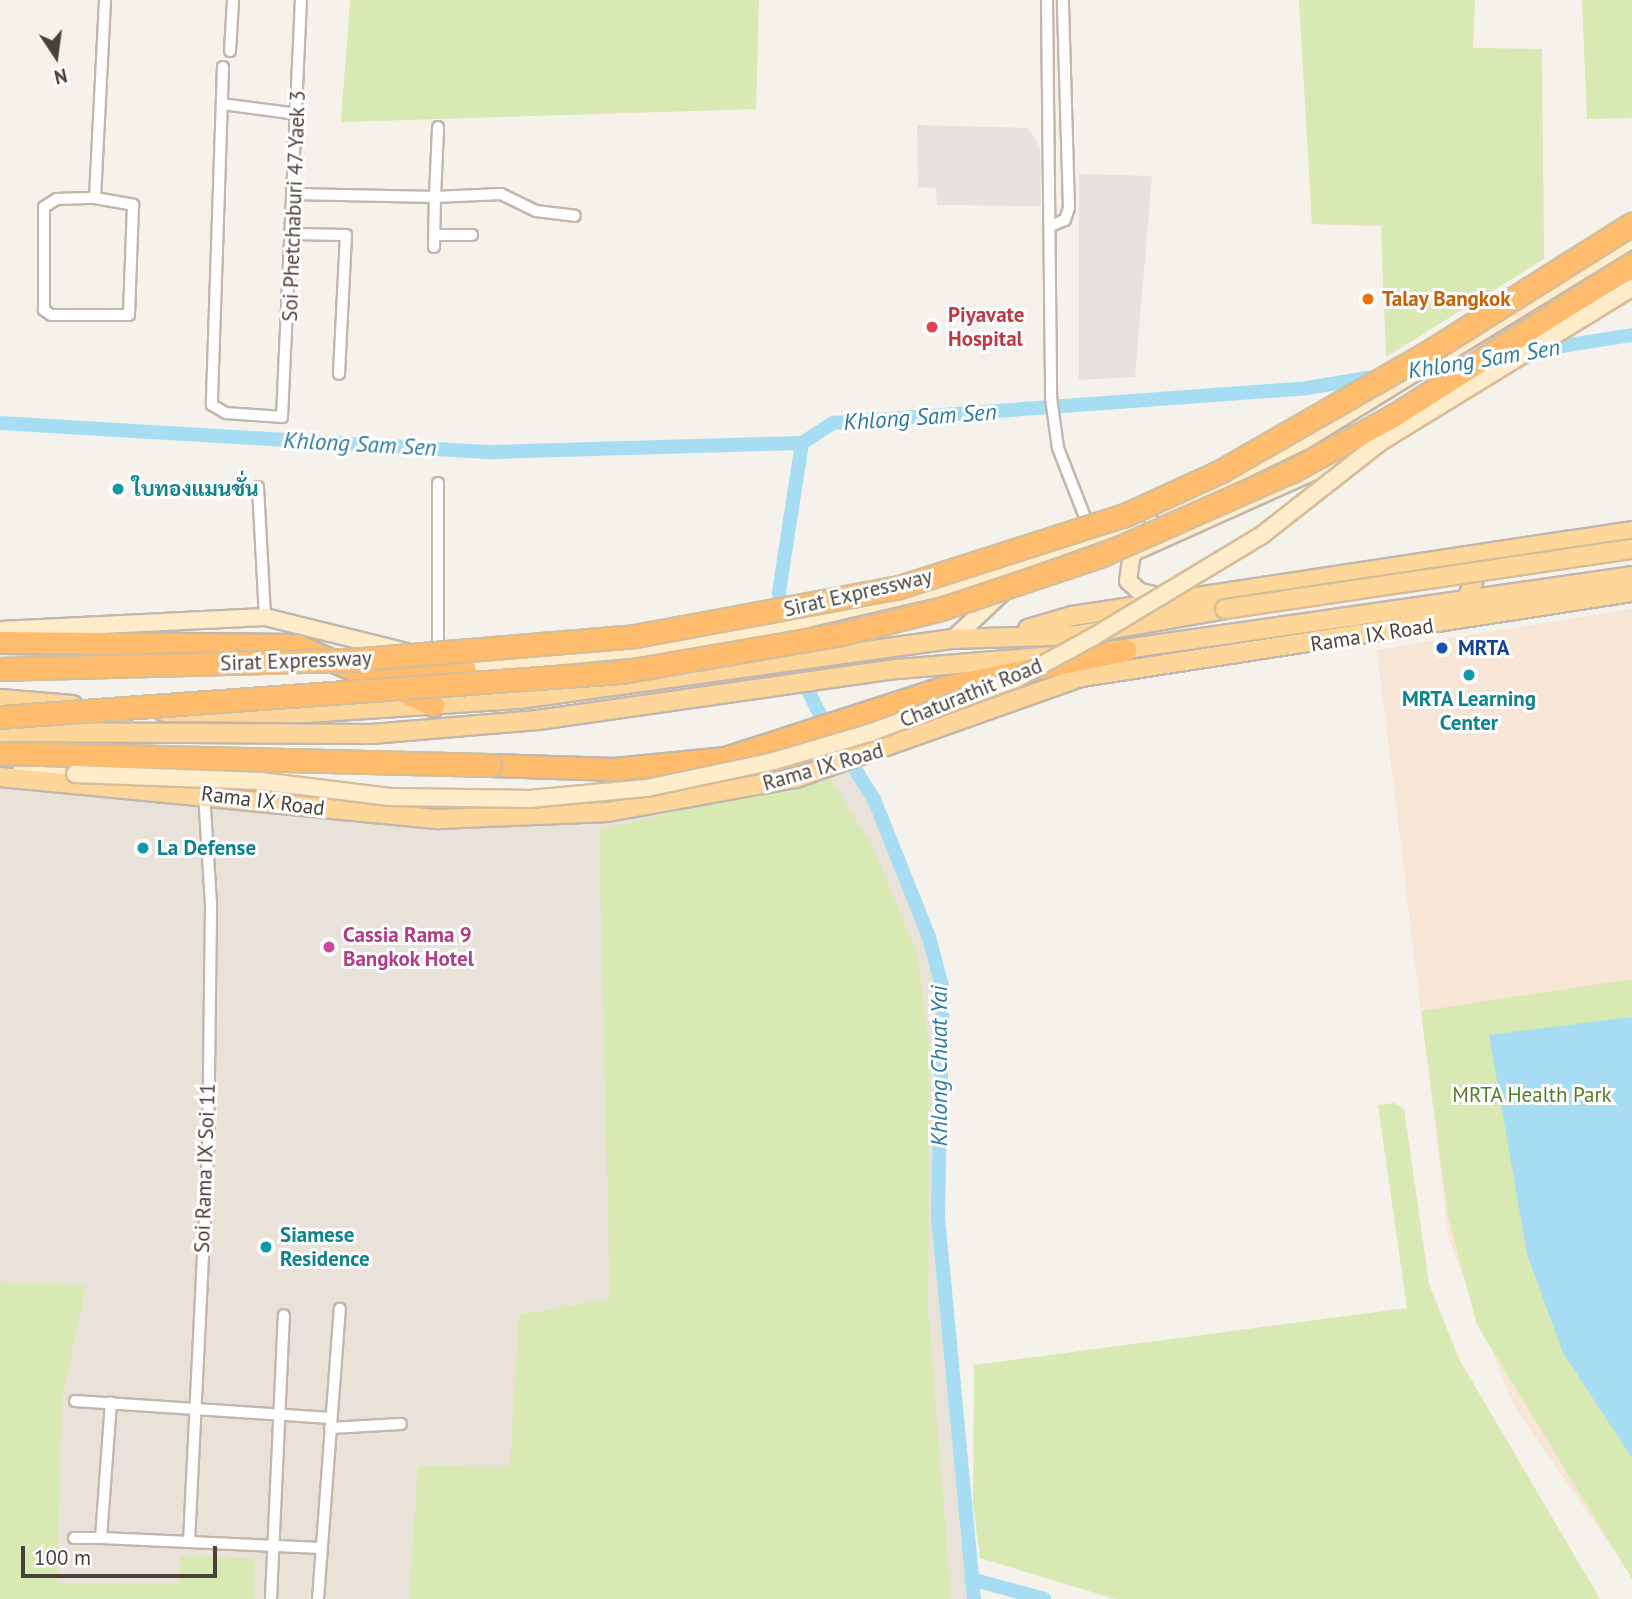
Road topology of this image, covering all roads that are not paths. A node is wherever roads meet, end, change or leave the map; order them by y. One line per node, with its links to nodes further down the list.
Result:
1 (105, 0): 15 (street)
2 (233, 0): 6 (street)
3 (301, 0): 9 (street, Soi Phetchaburi 47 Yaek 3)
4 (1046, 0): 11 (street)
5 (1063, 0): 10 (street)
6 (230, 51)
7 (223, 67): 8 (street)
8 (222, 104): 9 (street); 19 (street, Soi Phetchaburi 47 Yaek 3)
9 (298, 114): 13 (street, Soi Phetchaburi 47 Yaek 3)
10 (1067, 120): 11 (street); 18 (street)
11 (1051, 121): 18 (street)
12 (438, 127): 14 (street)
13 (295, 194): 14 (street); 19 (street, Soi Phetchaburi 47 Yaek 3)
14 (435, 197): 16 (street); 20 (street)
15 (95, 198): 15 (street)
16 (575, 216)
17 (1632, 224): 51 (highway, Sirat Expressway, bridge)
18 (1053, 225): 31 (street)
19 (293, 234): 26 (street)
20 (435, 235): 21 (street); 23 (street)
21 (472, 235)
22 (1632, 240): 31 (main road)
23 (434, 247)
24 (1632, 264): 59 (highway, Sirat Expressway, bridge)
25 (1632, 288): 27 (main road, Chaturathit Road, bridge)
26 (339, 373)
27 (1382, 441): 33 (main road, bridge); 64 (main road, Chaturathit Road, bridge)
28 (438, 483): 50 (street)
29 (258, 487): 43 (street)
30 (1632, 531): 34 (main road)
31 (1094, 539): 33 (main road); 36 (main road)
32 (1632, 549): 45 (main road, bridge)
33 (1132, 553): 40 (main road)
34 (1493, 554): 35 (main road); 39 (main road)
35 (1462, 558): 40 (main road); 41 (main road)
36 (1039, 559): 46 (main road); 52 (main road)
37 (1632, 576): 39 (main road, Rama IX Road)
38 (1632, 592): 48 (main road, Rama IX Road)
39 (1500, 598): 41 (main road, Rama IX Road)
40 (1174, 600): 45 (main road)
41 (1466, 603): 42 (main road, Rama IX Road)
42 (1408, 613): 48 (main road); 49 (main road, Rama IX Road)
43 (265, 617): 44 (main road); 50 (main road)
44 (0, 630)
45 (1004, 636): 46 (main road)
46 (953, 639): 57 (main road)
47 (0, 642): 53 (highway)
48 (1325, 642): 54 (main road, Rama IX Road)
49 (1125, 650): 55 (highway); 60 (main road, Rama IX Road)
50 (438, 662): 52 (main road)
51 (0, 669)
52 (465, 669): 53 (highway)
53 (366, 674): 57 (highway)
54 (1083, 677): 55 (main road); 66 (main road, Rama IX Road)
55 (945, 687): 63 (highway, bridge)
56 (0, 699): 58 (main road)
57 (433, 705): 58 (main road)
58 (102, 707): 62 (main road)
59 (0, 717)
60 (223, 731): 62 (main road, Rama IX Road); 66 (main road)
61 (0, 732): 62 (main road, Rama IX Road)
62 (110, 732)
63 (0, 753)
64 (0, 770)
65 (0, 777): 66 (main road, Rama IX Road)
66 (204, 793): 71 (street, Soi Rama IX Soi 11)
67 (340, 1309): 73 (street)
68 (284, 1315): 72 (street)
69 (75, 1401): 70 (street)
70 (111, 1402): 71 (street); 76 (street)
71 (193, 1405): 72 (street); 77 (street, Soi Rama IX Soi 11)
72 (280, 1413): 73 (street); 78 (street)
73 (330, 1423): 74 (street); 79 (street)
74 (401, 1424)
75 (74, 1538): 76 (street)
76 (102, 1538): 77 (street)
77 (189, 1542): 78 (street)
78 (272, 1546): 79 (street); 80 (street)
79 (321, 1548): 81 (street)
80 (271, 1599)
81 (318, 1599)

